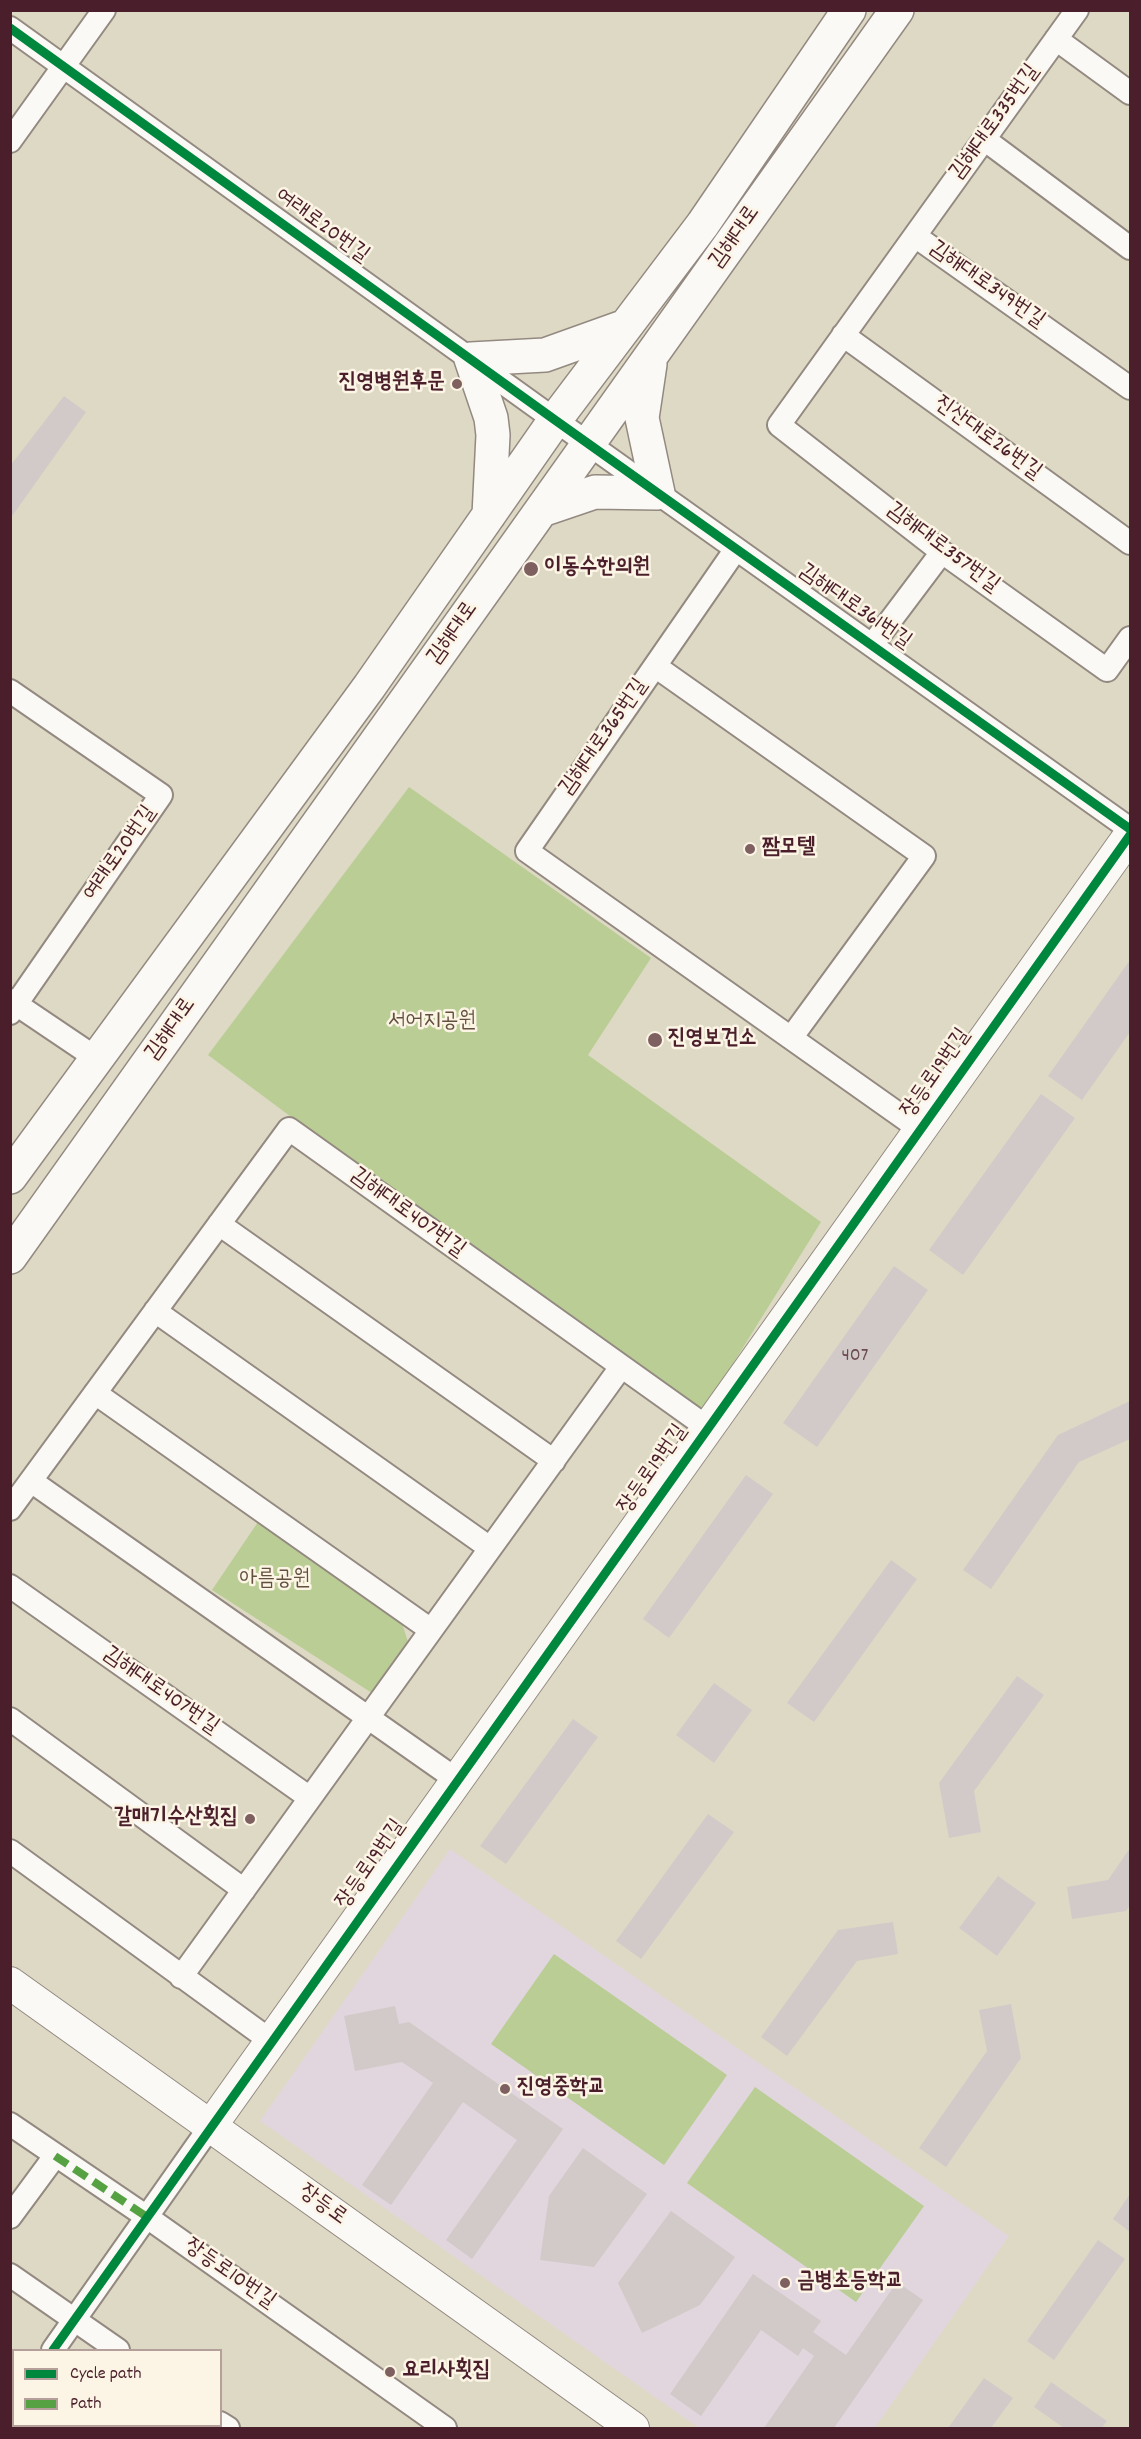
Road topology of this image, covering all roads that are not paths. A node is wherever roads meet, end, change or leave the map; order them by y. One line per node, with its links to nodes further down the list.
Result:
1 (104, 10): 7 (street)
2 (849, 10): 13 (main road, 김해대로)
3 (897, 10): 16 (main road, 김해대로)
4 (1077, 10): 6 (street, 김해대로335번길)
5 (10, 28): 7 (street, 여래로20번길)
6 (1056, 39): 8 (street); 9 (street, 김해대로335번길)
7 (64, 66): 10 (street); 15 (street, 여래로20번길)
8 (1131, 93)
9 (984, 139): 11 (street, 김해대로335번길); 12 (street)
10 (10, 141)
11 (915, 236): 14 (street, 김해대로349번길); 17 (street, 김해대로349번길)
12 (1131, 248)
13 (626, 326): 15 (main road); 18 (main road, 김해대로)
14 (843, 335): 19 (street, 김해대로349번길); 24 (street, 진산대로26번길)
15 (471, 359): 18 (street, 여래로20번길); 23 (main road)
16 (651, 359): 20 (main road, 김해대로); 21 (main road)
17 (1131, 388)
18 (555, 420): 20 (street, 김해대로361번길); 23 (main road, 김해대로)
19 (779, 424): 26 (street, 김해대로357번길)
20 (590, 444): 21 (street, 김해대로361번길); 22 (main road, 김해대로)
21 (658, 493): 22 (main road); 25 (street, 김해대로361번길)
22 (542, 510): 39 (main road, 김해대로)
23 (489, 516): 35 (main road, 김해대로)
24 (1131, 543)
25 (736, 549): 28 (street, 김해대로361번길); 29 (street)
26 (942, 552): 27 (street, 김해대로357번길); 28 (street)
27 (1131, 638)
28 (872, 645): 31 (street, 김해대로361번길)
29 (655, 666): 34 (street, 김해대로365번길); 34 (street, 김해대로365번길)
30 (10, 691): 33 (street, 여래로20번길)
31 (1131, 829)
32 (1131, 835): 36 (street, 장등로19번길)
33 (13, 1006): 35 (street)
34 (791, 1038): 36 (street, 김해대로365번길)
35 (96, 1058): 37 (main road, 김해대로)
36 (921, 1130): 43 (street, 장등로19번길)
37 (10, 1177)
38 (219, 1224): 40 (street, 김해대로407번길); 41 (street, 김해대로407번길); 44 (street)
39 (10, 1257)
40 (155, 1311): 42 (street, 김해대로407번길); 47 (street)
41 (621, 1367): 43 (street, 김해대로407번길); 44 (street)
42 (95, 1393): 45 (street, 김해대로407번길); 49 (street)
43 (708, 1428): 52 (street, 장등로19번길)
44 (554, 1461): 47 (street)
45 (31, 1481): 46 (street, 김해대로407번길); 50 (street)
46 (10, 1509)
47 (490, 1548): 49 (street)
48 (10, 1586): 53 (street, 김해대로407번길)
49 (431, 1630): 50 (street)
50 (368, 1718): 52 (street); 53 (street)
51 (10, 1719): 55 (street)
52 (457, 1780): 58 (street, 장등로19번길)
53 (310, 1798): 55 (street)
54 (12, 1854): 56 (street)
55 (244, 1890): 56 (street)
56 (181, 1977): 58 (street)
57 (10, 1983): 60 (street, 장등로)
58 (271, 2041): 60 (street, 장등로19번길)
59 (10, 2124): 61 (street, 장등로10번길)
60 (210, 2127): 63 (street); 68 (street, 장등로)
61 (55, 2156): 62 (street); 63 (street, 장등로10번길)
62 (10, 2217)
63 (147, 2217): 65 (street); 69 (street, 장등로10번길)
64 (10, 2275): 65 (street)
65 (75, 2320): 66 (street); 67 (street)
66 (54, 2349)
67 (117, 2349)
68 (616, 2424)
69 (445, 2428)

